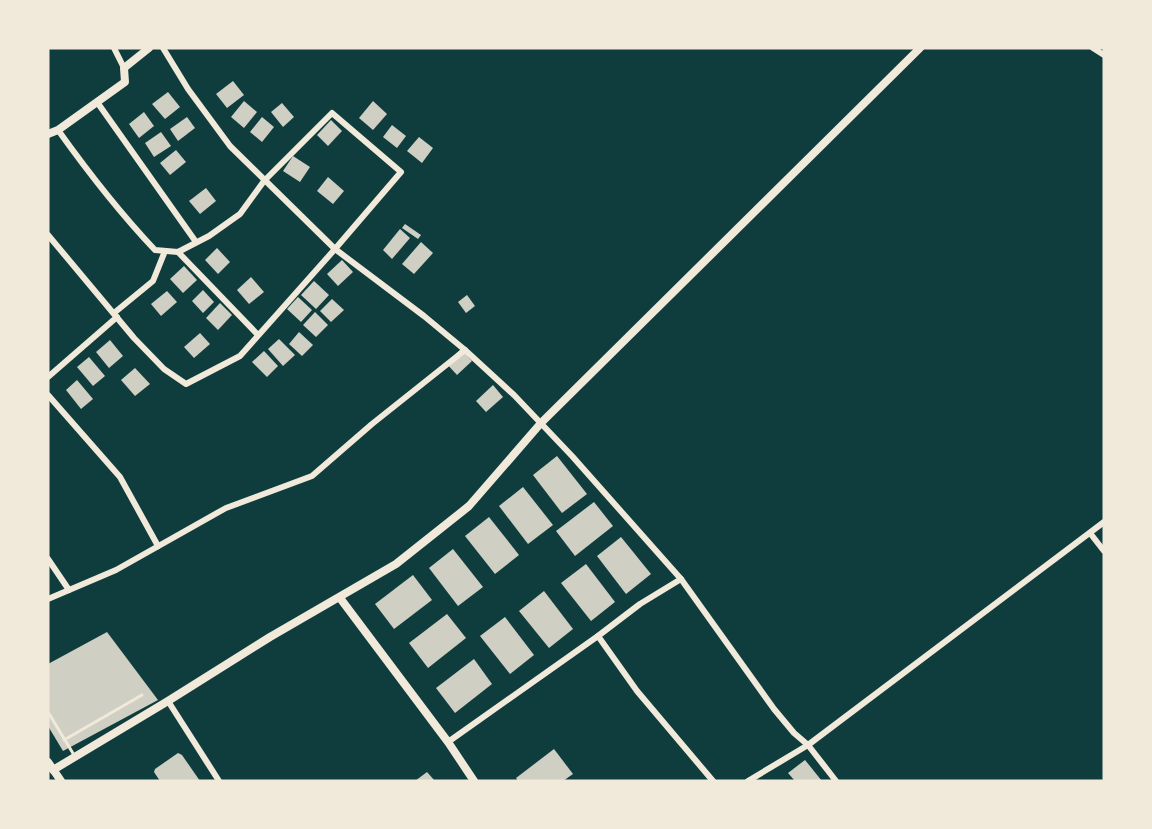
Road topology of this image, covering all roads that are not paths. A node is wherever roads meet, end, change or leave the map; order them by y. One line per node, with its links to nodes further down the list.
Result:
1 (114, 48): 7 (street)
2 (149, 48): 7 (street)
3 (163, 48): 11 (street)
4 (920, 48): 22 (street)
5 (1092, 48): 6 (street)
6 (1104, 56)
7 (124, 68): 8 (street)
8 (97, 102): 9 (street); 13 (street)
9 (58, 130): 10 (street); 15 (street)
10 (48, 134)
11 (264, 181): 13 (street); 14 (street); 14 (street)
12 (48, 235): 17 (street)
13 (196, 242): 16 (street)
14 (334, 249): 18 (street); 19 (street)
15 (165, 251): 16 (street); 17 (street)
16 (178, 252): 18 (street)
17 (115, 315): 18 (street); 20 (street)
18 (258, 335)
19 (465, 350): 22 (street); 25 (street)
20 (48, 377)
21 (48, 395): 25 (street)
22 (541, 423): 28 (street); 30 (street)
23 (1104, 522): 24 (street)
24 (1090, 533): 26 (street); 38 (street)
25 (158, 546): 29 (street)
26 (1104, 551)
27 (48, 559): 29 (street)
28 (681, 579): 32 (street); 38 (street)
29 (69, 590): 31 (street)
30 (340, 598): 34 (street); 37 (street)
31 (48, 599)
32 (598, 636): 37 (street); 44 (street)
33 (142, 695): 36 (lane)
34 (168, 700): 39 (street); 42 (street)
35 (48, 712): 36 (lane)
36 (64, 740): 39 (lane)
37 (448, 742): 43 (street)
38 (808, 745): 45 (street); 46 (street)
39 (75, 757): 40 (street)
40 (50, 766): 41 (main road)
41 (61, 781)
42 (219, 781)
43 (474, 781)
44 (713, 781)
45 (748, 781)
46 (836, 781)

